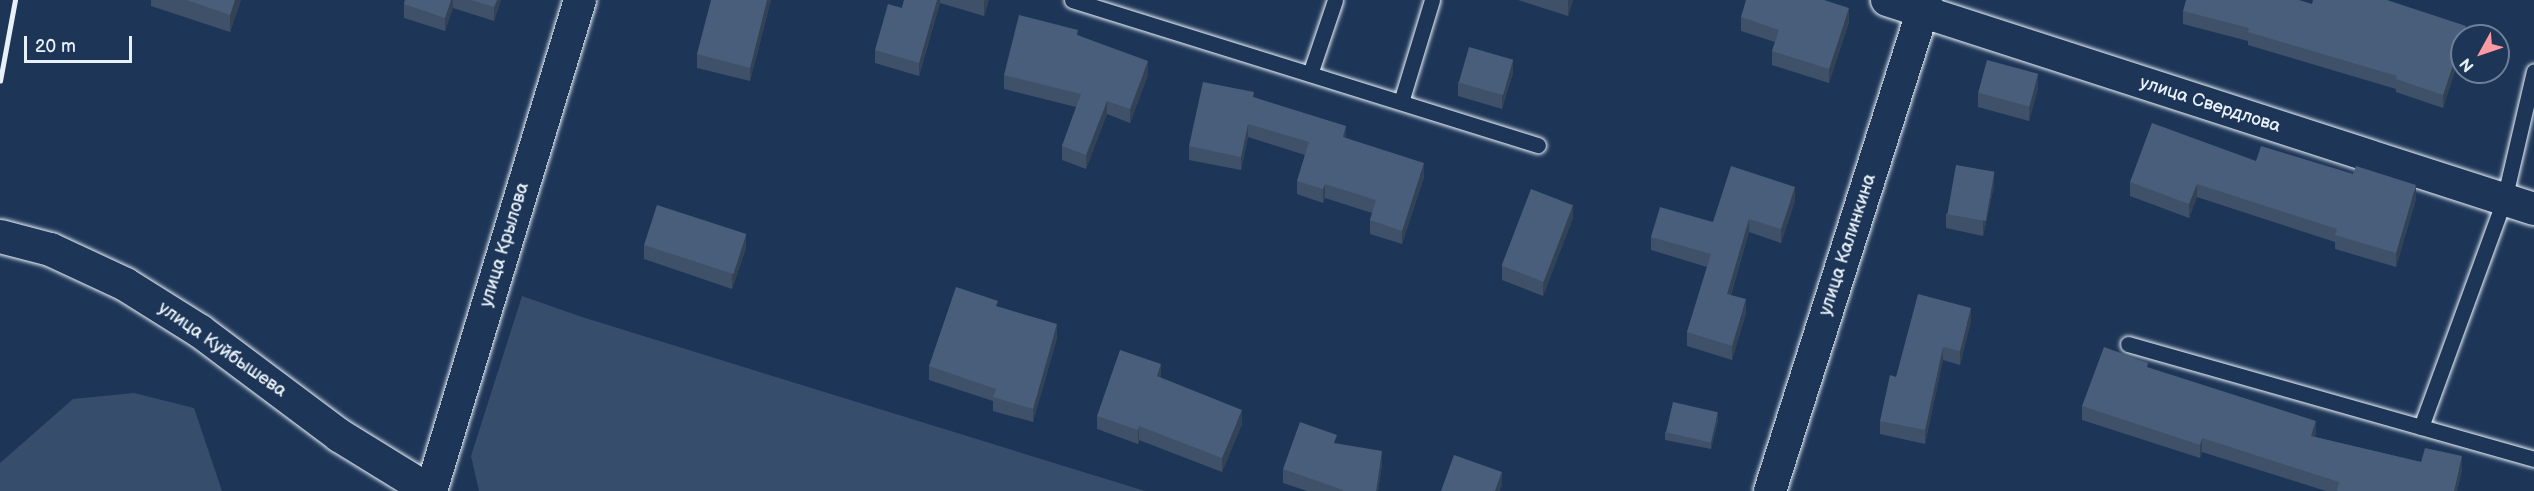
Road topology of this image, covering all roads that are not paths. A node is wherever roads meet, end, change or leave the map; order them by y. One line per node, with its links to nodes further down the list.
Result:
1 (580, 0): 17 (street, улица Крылова)
2 (1072, 0): 8 (lane)
3 (1335, 0): 8 (lane)
4 (1432, 0): 9 (lane)
5 (1887, 0): 6 (street, улица Свердлова)
6 (1924, 6): 11 (street, улица Свердлова); 18 (street, улица Калинкина)
7 (2534, 71): 11 (lane)
8 (1310, 74): 9 (lane)
9 (1401, 102): 10 (lane)
10 (1538, 145)
11 (2504, 200): 12 (street, улица Свердлова); 15 (lane)
12 (2534, 209)
13 (0, 236): 17 (main road, улица Куйбышева)
14 (2128, 344): 15 (lane)
15 (2421, 427): 16 (lane)
16 (2534, 459)
17 (431, 491)
18 (1770, 491)

